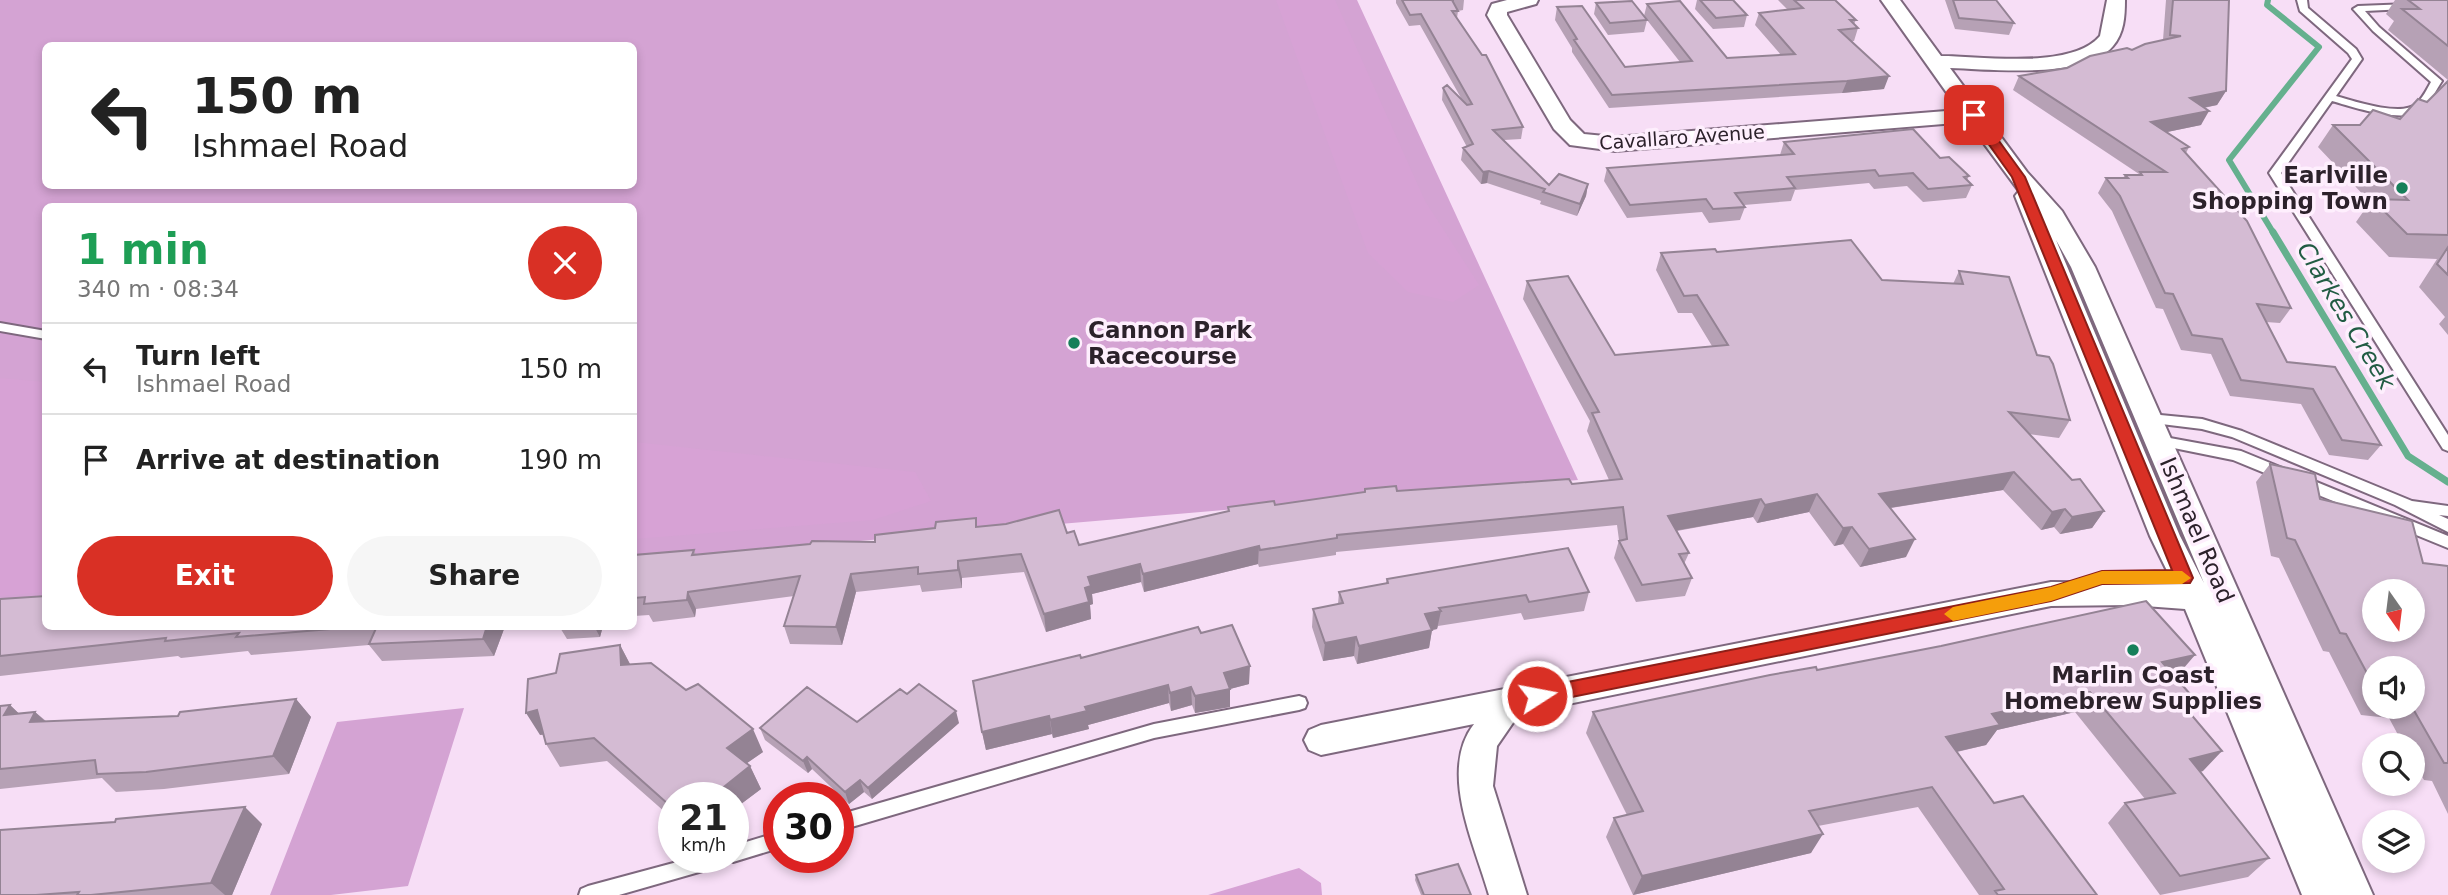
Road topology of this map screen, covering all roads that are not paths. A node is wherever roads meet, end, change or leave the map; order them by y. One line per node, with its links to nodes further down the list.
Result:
1 (1529, 0): 8 (street, Cavallaro Avenue)
2 (1890, 0): 6 (street, Ishmael Road)
3 (2116, 0): 6 (street)
4 (2302, 0): 7 (lane)
5 (2421, 4): 7 (lane)
6 (1934, 62): 8 (street, Ishmael Road)
7 (2328, 97): 12 (lane)
8 (1974, 115): 11 (street, Ishmael Road)
9 (0, 327): 10 (lane)
10 (42, 334)
11 (2143, 429): 13 (lane); 16 (lane); 19 (street, Ishmael Road)
12 (2448, 446)
13 (2400, 501): 14 (lane); 15 (lane)
14 (2448, 511)
15 (2448, 526)
16 (2419, 530): 17 (lane); 18 (lane)
17 (2448, 532)
18 (2448, 542)
19 (2201, 589): 20 (street); 27 (street, Ishmael Road); 28 (street, Ishmael Road)
20 (1510, 701): 22 (street); 26 (street)
21 (1299, 703): 23 (lane)
22 (1321, 740)
23 (854, 818)
24 (666, 873): 25 (lane)
25 (588, 895)
26 (1508, 895)
27 (2321, 895)
28 (2354, 895)

